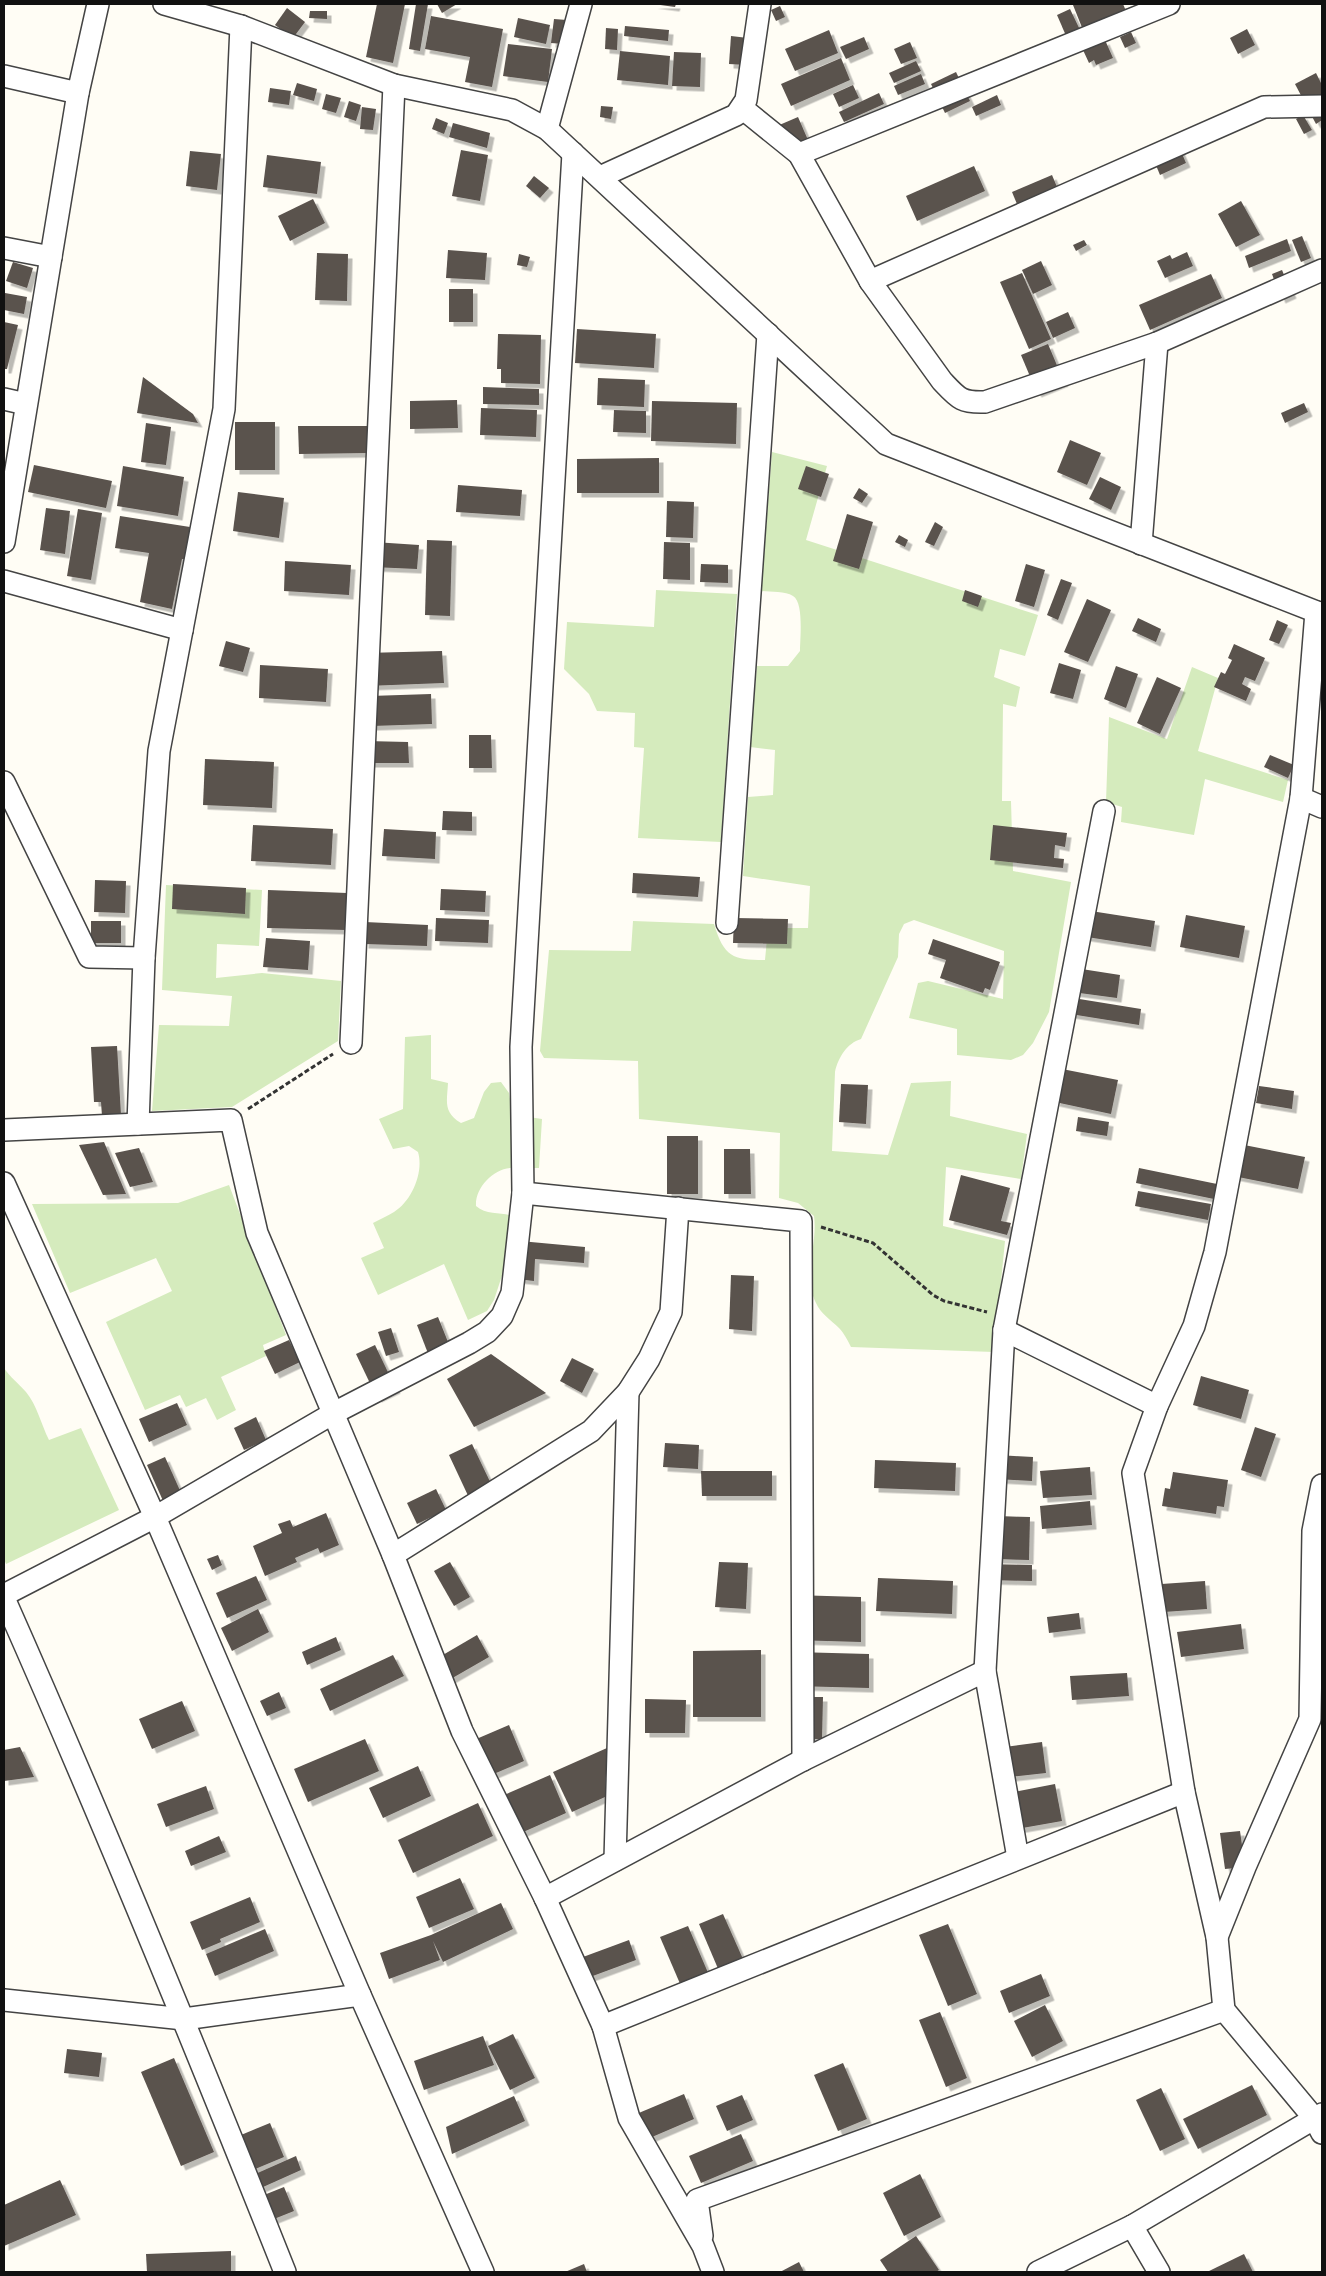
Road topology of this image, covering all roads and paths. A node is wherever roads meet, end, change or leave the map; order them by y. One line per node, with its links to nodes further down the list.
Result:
1 (98, 4): 9 (street)
2 (164, 4): 6 (street)
3 (581, 4): 12 (street)
4 (760, 4): 11 (street)
5 (1169, 4): 14 (street)
6 (241, 26): 8 (street); 28 (street)
7 (4, 76): 9 (street)
8 (394, 85): 12 (street); 35 (street)
9 (78, 93): 17 (street)
10 (1322, 106): 19 (street)
11 (742, 108): 14 (street); 15 (street)
12 (547, 128): 13 (street)
13 (573, 153): 15 (street); 40 (street)
14 (799, 154): 19 (street)
15 (600, 177): 20 (street)
16 (4, 248): 17 (street)
17 (51, 257): 23 (street)
18 (1322, 270): 21 (street)
19 (870, 282): 21 (street)
20 (768, 334): 25 (street); 33 (street)
21 (1157, 343): 25 (street)
22 (4, 399): 23 (street)
23 (26, 404): 24 (street)
24 (4, 542)
25 (1141, 544): 27 (street)
26 (4, 581): 28 (street)
27 (1319, 613): 30 (street)
28 (182, 630): 34 (street)
29 (4, 782): 34 (street)
30 (1300, 798): 31 (street); 45 (street)
31 (1322, 807)
32 (1104, 811): 43 (street)
33 (727, 922)
34 (144, 958): 37 (street)
35 (351, 1043): 36 (path)
36 (230, 1120): 37 (street); 46 (street)
37 (138, 1124): 38 (street)
38 (4, 1130)
39 (4, 1183): 48 (street)
40 (523, 1193): 41 (street); 46 (street)
41 (678, 1208): 42 (street); 44 (street)
42 (801, 1220): 43 (path); 52 (street)
43 (1004, 1330): 45 (street); 51 (street)
44 (628, 1392): 49 (street); 55 (street)
45 (1157, 1406): 53 (street)
46 (332, 1414): 48 (street); 49 (street)
47 (1322, 1485): 57 (street)
48 (155, 1518): 50 (street); 58 (street)
49 (393, 1555): 56 (street)
50 (4, 1597): 61 (street)
51 (986, 1671): 52 (street); 54 (street)
52 (803, 1760): 55 (street)
53 (1184, 1792): 54 (street); 57 (street)
54 (1018, 1858): 62 (street)
55 (615, 1860): 56 (street)
56 (545, 1898): 62 (street)
57 (1217, 1937): 60 (street)
58 (360, 1995): 61 (street); 67 (street)
59 (4, 2000): 61 (street)
60 (1224, 2010): 63 (street); 65 (street)
61 (184, 2019): 66 (street)
62 (603, 2026): 65 (street)
63 (1320, 2122): 64 (street)
64 (1132, 2226): 69 (street); 70 (street)
65 (703, 2246): 68 (street)
66 (285, 2272)
67 (483, 2272)
68 (713, 2272)
69 (1038, 2272)
70 (1160, 2272)

